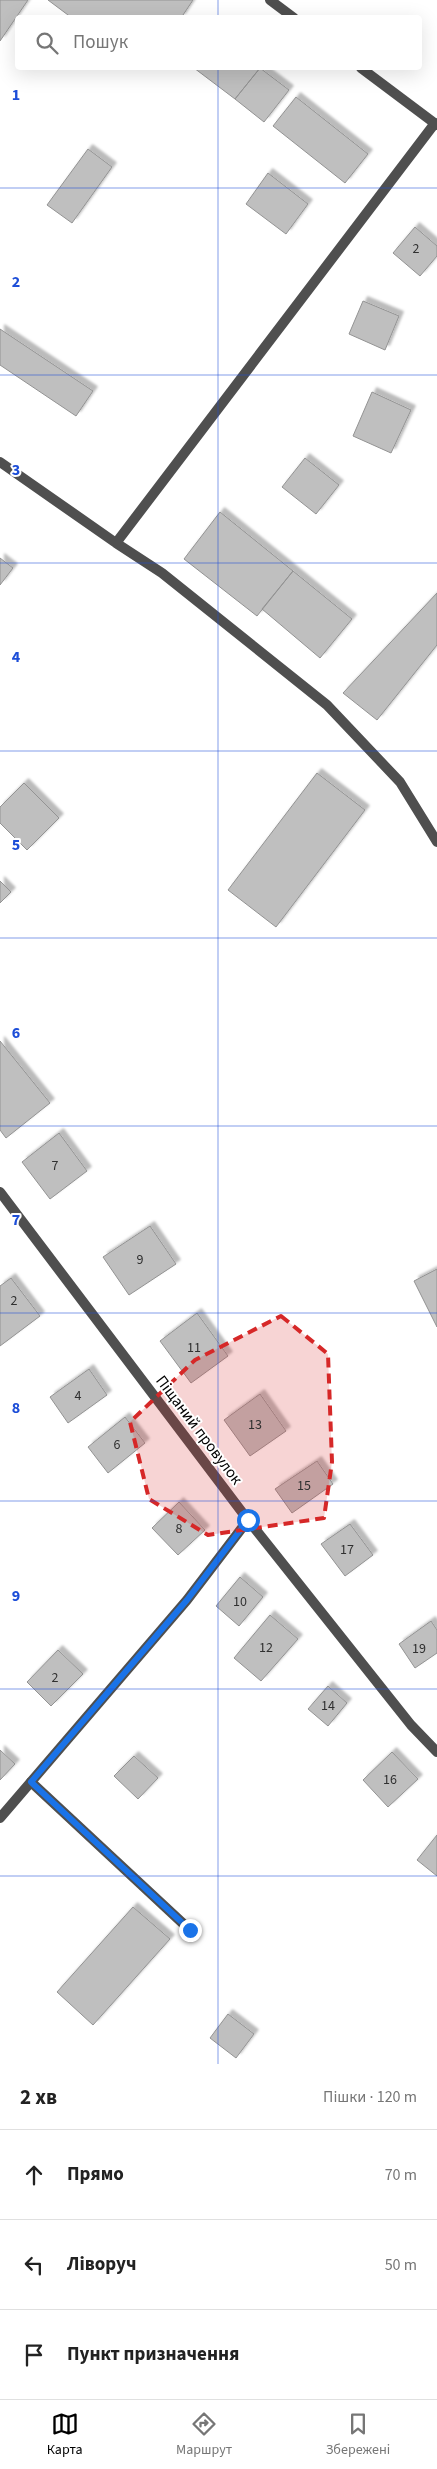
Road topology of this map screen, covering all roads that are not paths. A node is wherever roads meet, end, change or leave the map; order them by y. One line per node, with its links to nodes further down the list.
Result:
1 (270, 0): 2 (street)
2 (290, 15)
3 (363, 70): 4 (street)
4 (436, 124): 6 (street)
5 (0, 462): 6 (street)
6 (116, 543): 7 (street)
7 (437, 842)
8 (0, 1192): 9 (street, Піщаний провулок)
9 (248, 1520): 10 (street, Піщаний провулок); 11 (street)
10 (437, 1752)
11 (31, 1782): 12 (street); 13 (street)
12 (0, 1818)
13 (190, 1930)

